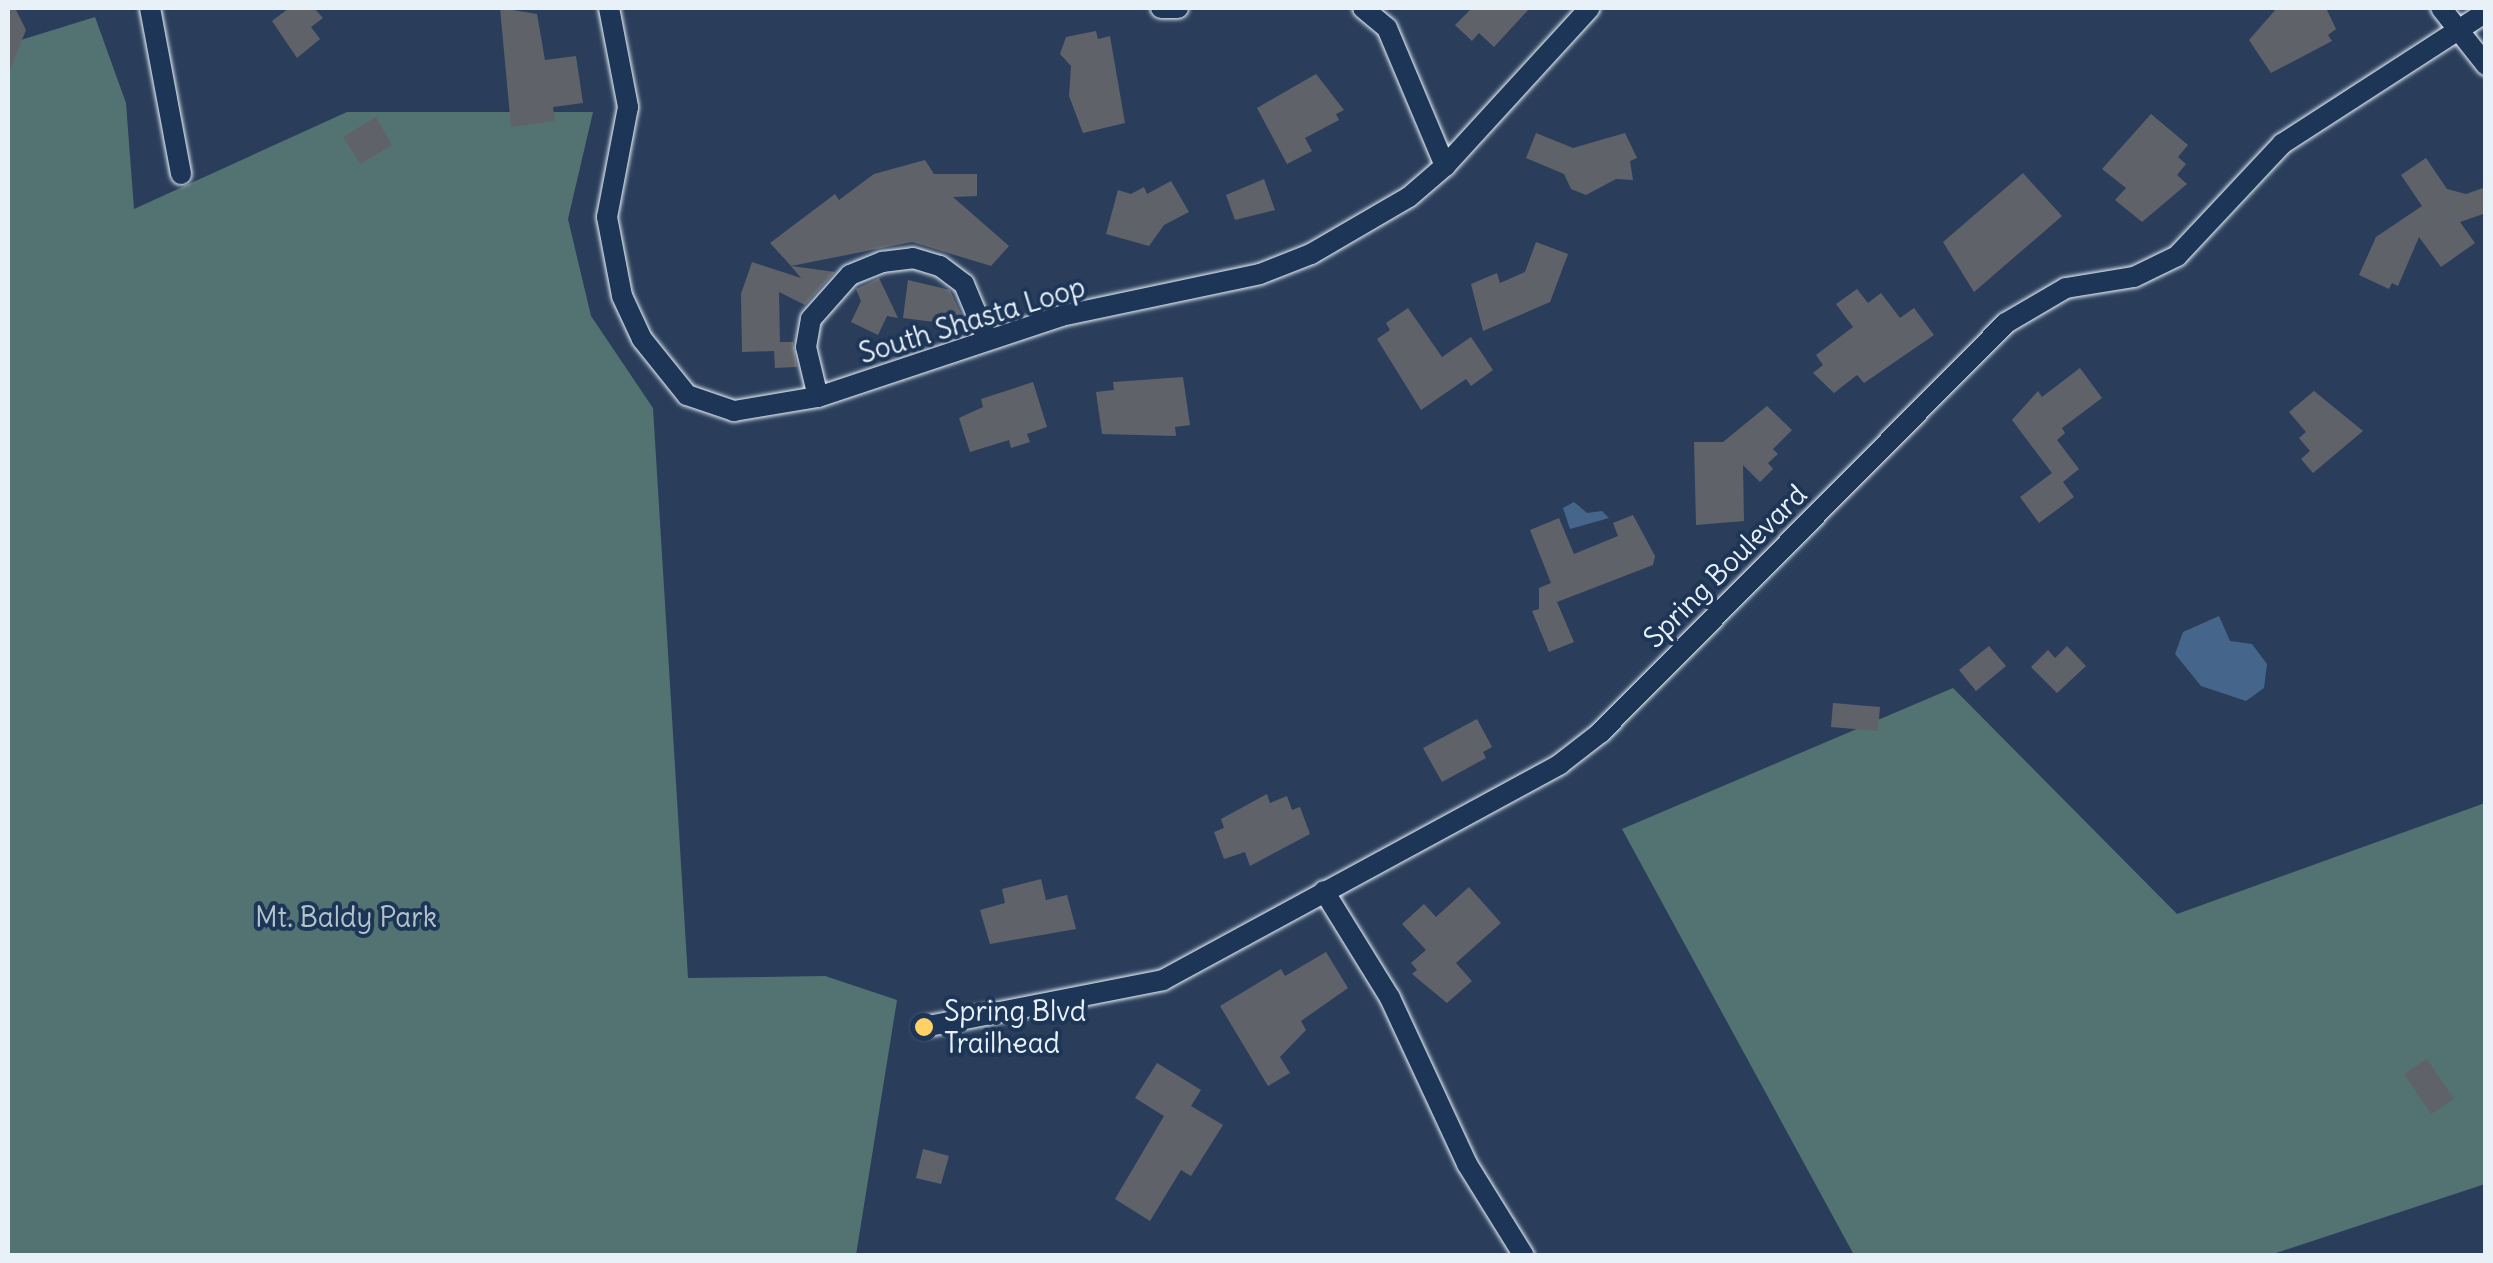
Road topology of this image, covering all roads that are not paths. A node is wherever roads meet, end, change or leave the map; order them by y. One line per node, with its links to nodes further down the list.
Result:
1 (150, 8): 12 (street)
2 (609, 8): 14 (street, South Shasta Loop)
3 (1161, 8): 4 (street)
4 (1178, 8)
5 (1363, 8): 11 (street)
6 (1590, 8): 11 (street, South Shasta Loop)
7 (2441, 8): 9 (street)
8 (2486, 12): 9 (street, Spring Boulevard)
9 (2456, 30): 10 (street); 15 (street, Spring Boulevard)
10 (2486, 66)
11 (1445, 166): 13 (street, South Shasta Loop)
12 (181, 174)
13 (987, 339): 14 (street, South Shasta Loop); 14 (street)
14 (818, 397)
15 (1324, 891): 16 (street, Spring Boulevard); 17 (street)
16 (924, 1027)
17 (1524, 1256)

